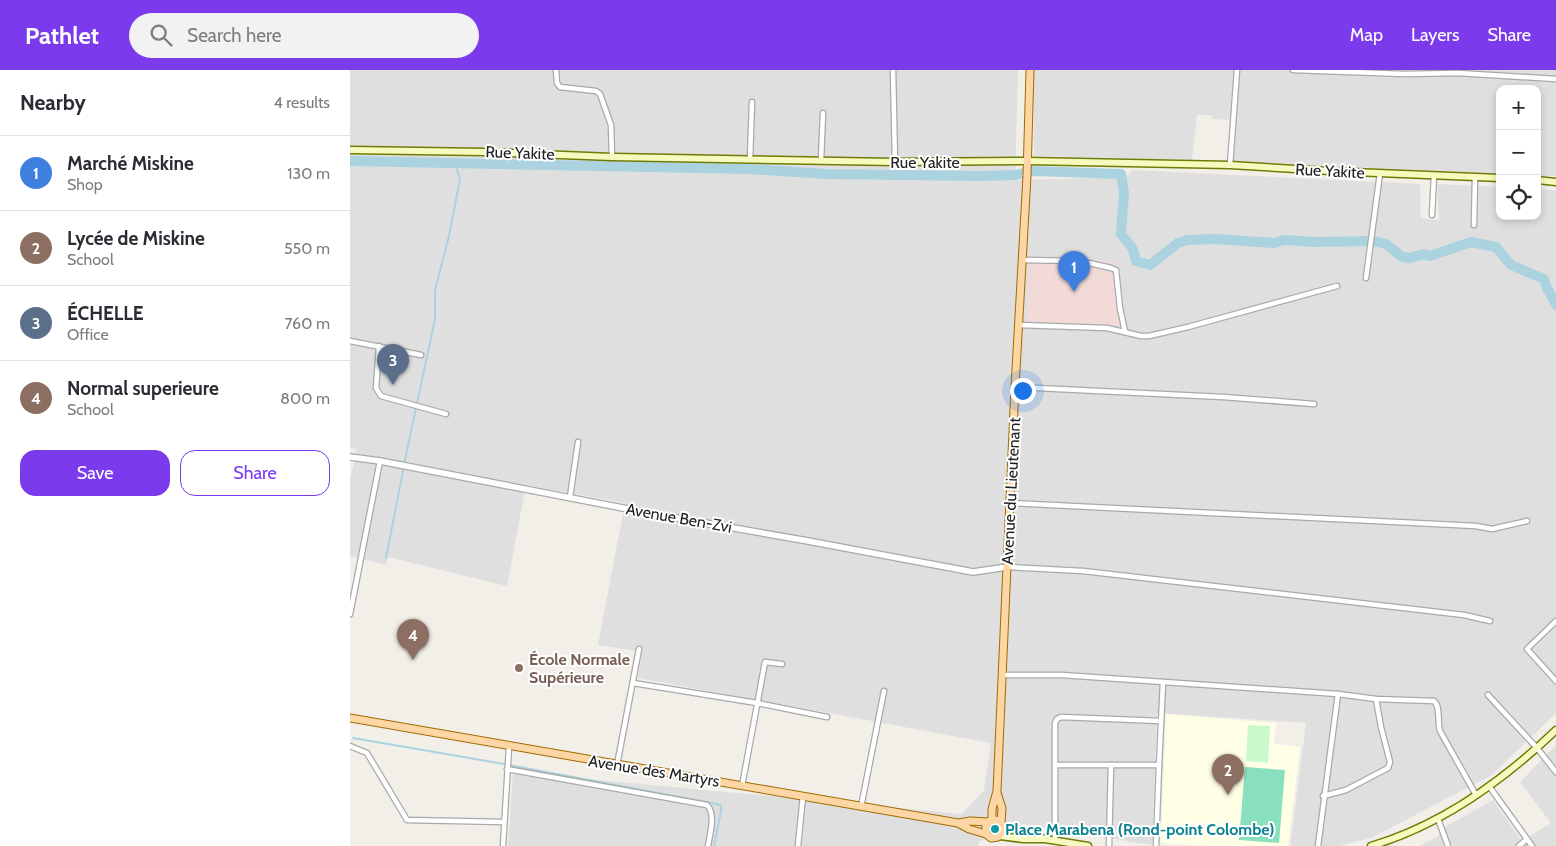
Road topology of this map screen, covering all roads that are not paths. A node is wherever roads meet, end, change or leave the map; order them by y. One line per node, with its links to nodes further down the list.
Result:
1 (556, 70): 10 (street)
2 (893, 70): 13 (street)
3 (1030, 70): 14 (main road, Avenue du Lieutenant)
4 (1237, 70): 15 (street)
5 (1293, 70): 6 (street)
6 (1556, 79)
7 (752, 102): 11 (street)
8 (824, 112): 12 (street)
9 (350, 150): 10 (main road, Rue Yakite)
10 (612, 157): 11 (main road, Rue Yakite)
11 (750, 159): 12 (main road, Rue Yakite)
12 (821, 160): 13 (main road, Rue Yakite)
13 (895, 162): 14 (main road, Rue Yakite)
14 (1028, 163): 15 (main road, Rue Yakite); 24 (main road, Avenue du Lieutenant)
15 (1230, 165): 16 (main road, Rue Yakite)
16 (1380, 173): 17 (main road, Rue Yakite); 25 (street)
17 (1434, 175): 18 (main road, Rue Yakite); 22 (street)
18 (1475, 177): 19 (main road, Rue Yakite); 23 (street)
19 (1496, 178)
20 (1541, 180): 21 (main road)
21 (1556, 182)
22 (1432, 215)
23 (1474, 225)
24 (1023, 260): 27 (main road, Avenue du Lieutenant); 28 (street)
25 (1366, 278)
26 (1337, 286): 28 (street)
27 (1019, 325): 28 (street); 32 (main road, Avenue du Lieutenant)
28 (1125, 332)
29 (350, 341): 30 (street)
30 (379, 346): 31 (street); 34 (street)
31 (421, 354)
32 (1016, 387): 33 (street); 39 (main road, Avenue du Lieutenant)
33 (1314, 404)
34 (446, 414)
35 (578, 442): 38 (street)
36 (350, 457): 37 (street, Avenue Ben-Zvi)
37 (380, 461): 38 (street, Avenue Ben-Zvi); 42 (street)
38 (570, 497): 41 (street, Avenue Ben-Zvi)
39 (1010, 504): 40 (street); 41 (main road, Avenue du Lieutenant)
40 (1527, 521)
41 (1008, 567): 43 (street); 47 (main road, Avenue du Lieutenant)
42 (350, 614)
43 (1490, 621)
44 (1556, 621): 48 (street)
45 (639, 649): 50 (street)
46 (782, 664): 55 (street)
47 (1003, 675): 49 (street); 71 (main road, Avenue du Lieutenant)
48 (1556, 681)
49 (1164, 682): 52 (street); 58 (street)
50 (633, 683): 55 (street); 64 (street)
51 (884, 691): 75 (street)
52 (1338, 694): 54 (street); 74 (street)
53 (1488, 695): 62 (street)
54 (1376, 698): 72 (street); 74 (street)
55 (757, 703): 56 (street); 69 (street)
56 (827, 717)
57 (350, 718): 61 (main road, Avenue des Martyrs)
58 (1161, 721): 63 (street); 66 (street)
59 (1556, 730): 62 (main road)
60 (350, 746): 78 (street)
61 (508, 746): 64 (main road, Avenue des Martyrs); 67 (street)
62 (1537, 748): 68 (street); 70 (main road)
63 (1056, 764): 65 (street); 85 (street)
64 (617, 765): 69 (main road, Avenue des Martyrs)
65 (1111, 765): 66 (street); 93 (street)
66 (1158, 765): 94 (street)
67 (507, 769): 78 (street); 88 (street)
68 (1556, 772)
69 (742, 786): 73 (main road, Avenue des Martyrs)
70 (1489, 786): 72 (main road); 84 (street)
71 (997, 792): 77 (main road, Avenue du Lieutenant); 80 (main road, Avenue du Lieutenant)
72 (1476, 795): 76 (main road)
73 (803, 796): 75 (main road, Avenue des Martyrs); 89 (street)
74 (1323, 796): 95 (street)
75 (861, 807): 79 (main road, Avenue des Martyrs)
76 (1438, 819): 86 (main road); 97 (street)
77 (990, 821): 79 (main road, Avenue des Martyrs); 80 (main road); 81 (main road)
78 (504, 822): 87 (street)
79 (958, 823): 81 (main road, Avenue des Martyrs)
80 (1002, 824): 82 (main road); 83 (main road)
81 (987, 835): 82 (main road); 90 (main road)
82 (999, 836): 83 (main road); 91 (main road)
83 (1045, 839): 85 (main road)
84 (1527, 839): 98 (street); 99 (street)
85 (1055, 840): 92 (main road)
86 (1385, 844): 96 (main road)
87 (504, 846)
88 (708, 846)
89 (798, 846)
90 (990, 846)
91 (998, 846)
92 (1086, 846)
93 (1109, 846)
94 (1156, 846)
95 (1318, 846)
96 (1371, 846)
97 (1448, 846)
98 (1518, 846)
99 (1532, 846)

